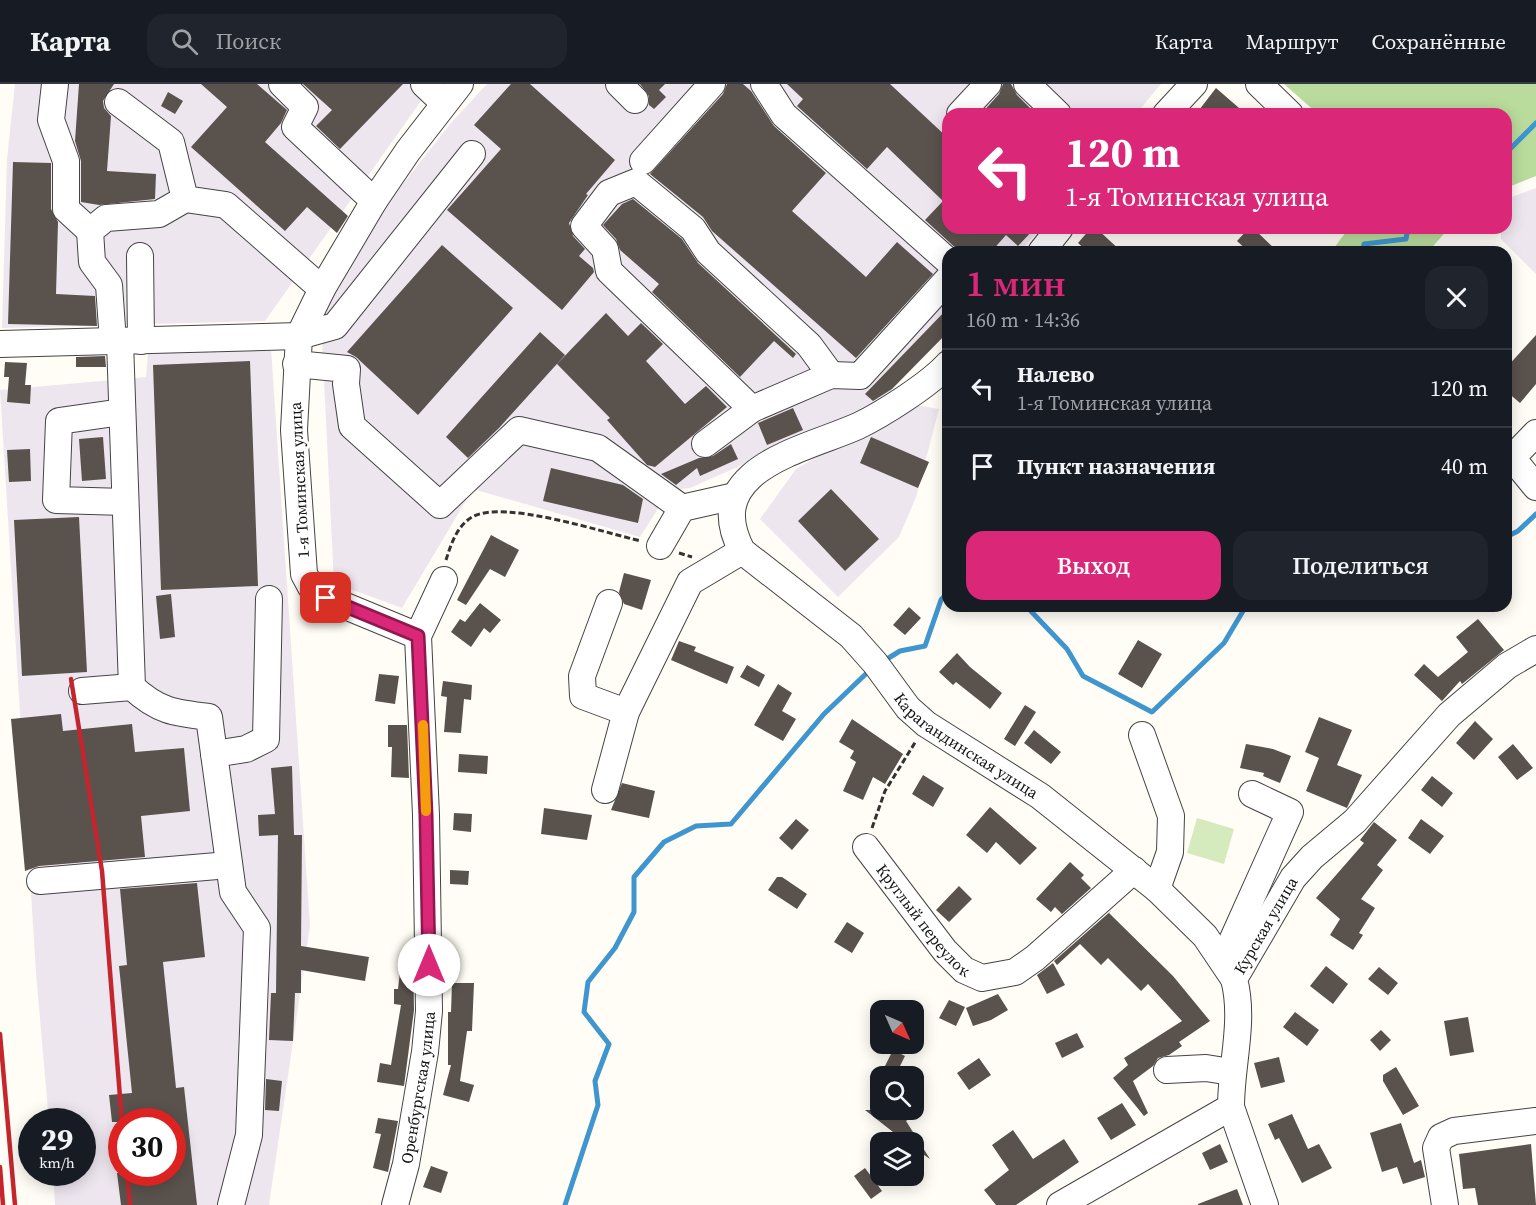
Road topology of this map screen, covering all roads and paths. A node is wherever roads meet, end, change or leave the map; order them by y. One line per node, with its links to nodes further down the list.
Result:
1 (55, 84): 21 (street)
2 (282, 84): 20 (street)
3 (424, 84): 12 (street)
4 (460, 84): 12 (street, 1-я Томинская улица)
5 (712, 84): 18 (street)
6 (764, 84): 25 (street)
7 (988, 84): 13 (street)
8 (1027, 84): 14 (street)
9 (1194, 84): 15 (street)
10 (1259, 84): 16 (street)
11 (118, 102): 19 (street)
12 (444, 103): 20 (street, 1-я Томинская улица)
13 (966, 108)
14 (1052, 108)
15 (1172, 108)
16 (1284, 108)
17 (472, 154): 28 (street)
18 (643, 161)
19 (185, 199): 21 (street); 27 (street)
20 (374, 201): 27 (street, 1-я Томинская улица)
21 (90, 231): 29 (street)
22 (1055, 234): 23 (street)
23 (1046, 246)
24 (140, 256): 29 (street)
25 (942, 256)
26 (942, 286): 32 (street)
27 (322, 289): 28 (street, 1-я Томинская улица)
28 (299, 336): 29 (street); 31 (street, 1-я Томинская улица)
29 (125, 342): 30 (street); 35 (street)
30 (0, 344)
31 (296, 364): 43 (street); 50 (street, 1-я Томинская улица)
32 (831, 375): 34 (street); 34 (street)
33 (942, 376): 41 (street)
34 (752, 409): 37 (street)
35 (122, 412): 42 (street); 42 (street)
36 (1536, 433): 38 (street)
37 (705, 444)
38 (1512, 458)
39 (1512, 464): 40 (street)
40 (1536, 487)
41 (735, 496): 43 (street); 45 (street)
42 (125, 502): 52 (street)
43 (682, 508): 44 (street)
44 (660, 546): 46 (path); 47 (path)
45 (742, 551): 46 (street); 55 (street, Карагандинская улица)
46 (717, 566): 54 (street)
47 (444, 580): 50 (street, Оренбургская улица)
48 (269, 599): 57 (street)
49 (609, 603): 54 (street)
50 (418, 636): 71 (street, Оренбургская улица)
51 (1536, 649): 65 (street, Курская улица)
52 (132, 687): 53 (street); 57 (street)
53 (82, 691)
54 (626, 712): 58 (street)
55 (926, 724): 60 (path); 62 (street, Карагандинская улица)
56 (1142, 735): 64 (street)
57 (214, 754): 61 (street)
58 (605, 790)
59 (1252, 794): 65 (street)
60 (866, 847): 62 (street, Круглый переулок)
61 (229, 865): 63 (street); 70 (street)
62 (1134, 870): 64 (street, Карагандинская улица)
63 (40, 881)
64 (1157, 889): 65 (street, Карагандинская улица)
65 (1229, 970): 67 (street, Курская улица)
66 (1167, 1070): 67 (street)
67 (1231, 1072): 68 (street, Курская улица)
68 (1231, 1107): 72 (street); 73 (street, Курская улица)
69 (1536, 1121): 74 (street)
70 (231, 1205)
71 (395, 1205)
72 (1060, 1205)
73 (1265, 1205)
74 (1445, 1205)

